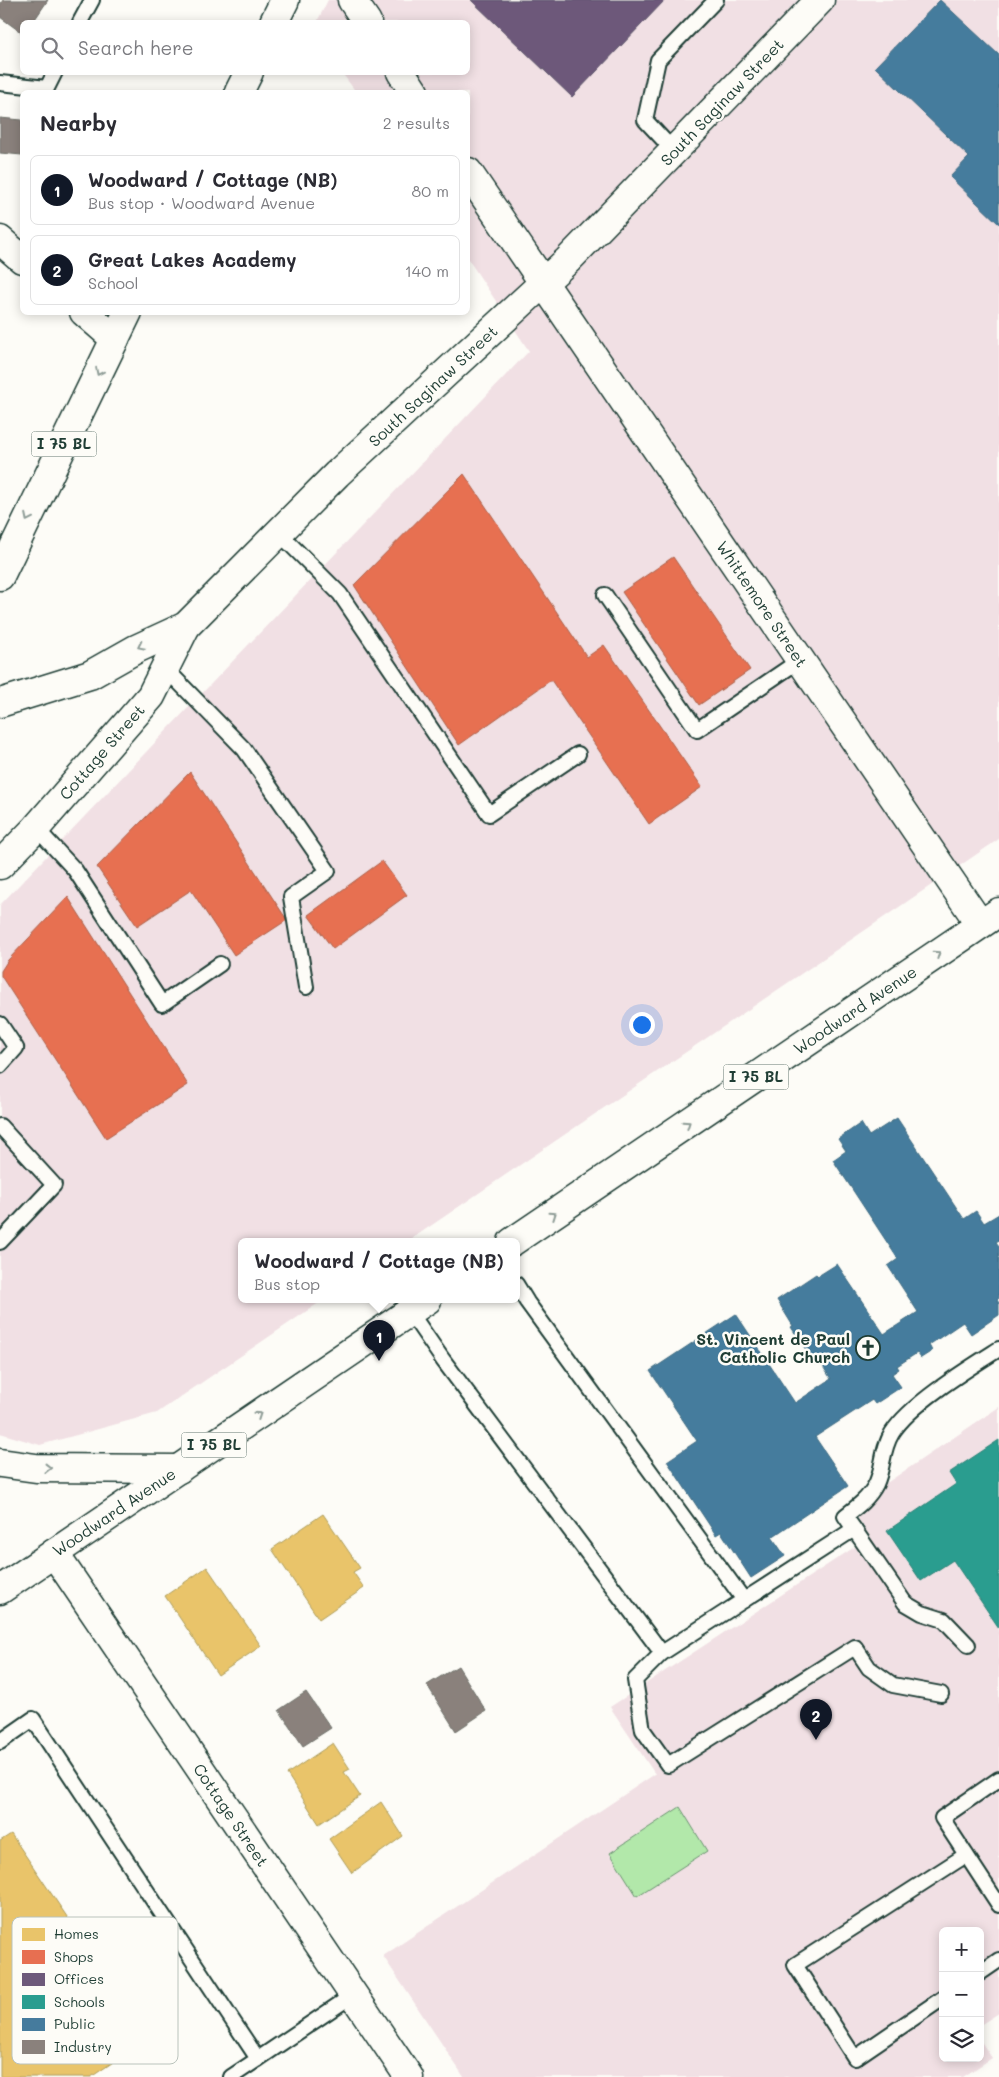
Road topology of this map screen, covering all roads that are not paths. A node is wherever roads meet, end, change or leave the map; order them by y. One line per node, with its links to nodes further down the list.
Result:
1 (92, 0): 6 (lane)
2 (286, 0): 7 (street)
3 (352, 0): 8 (street)
4 (716, 0): 15 (lane)
5 (820, 0): 15 (street, South Saginaw Street)
6 (81, 20)
7 (275, 20)
8 (366, 20)
9 (53, 75): 12 (lane)
10 (248, 75): 13 (street)
11 (402, 75): 14 (street)
12 (0, 83)
13 (240, 90)
14 (413, 90)
15 (674, 151): 19 (street, South Saginaw Street)
16 (470, 175): 19 (street, Whittemore Street)
17 (0, 240): 18 (street)
18 (20, 258)
19 (543, 284): 23 (street, South Saginaw Street); 27 (street, Whittemore Street)
20 (87, 315): 22 (street)
21 (127, 315): 22 (street, I 75 BL)
22 (115, 339): 24 (street, I 75 BL, one-way to 24)
23 (278, 533): 26 (street, South Saginaw Street); 30 (lane)
24 (0, 576)
25 (605, 595): 27 (lane)
26 (186, 626): 28 (street, Cottage Street); 29 (street, South Saginaw Street, one-way to 29)
27 (800, 660): 33 (street, Whittemore Street)
28 (165, 668): 31 (street, Cottage Street); 35 (lane)
29 (0, 704)
30 (578, 754)
31 (36, 828): 32 (street, Cottage Street); 34 (lane)
32 (0, 865)
33 (990, 918): 39 (street, Woodward Avenue / I 75 BL, one-way to 33)
34 (220, 964)
35 (306, 987)
36 (0, 1024): 37 (lane)
37 (0, 1066)
38 (0, 1126): 40 (lane)
39 (518, 1238)
40 (0, 1242)
41 (520, 1291): 49 (lane)
42 (418, 1306): 45 (street, Woodward Avenue / I 75 BL, one-way to 42); 51 (lane)
43 (999, 1349): 46 (lane)
44 (0, 1463): 45 (street, one-way to 45)
45 (179, 1469): 47 (street, Woodward Avenue / I 75 BL)
46 (854, 1529): 49 (lane); 50 (lane)
47 (54, 1553): 48 (street, Woodward Avenue / I 75 BL); 61 (street, Cottage Street)
48 (0, 1590)
49 (744, 1600): 51 (lane)
50 (968, 1645)
51 (662, 1653): 52 (lane)
52 (941, 1694)
53 (0, 1742): 57 (lane)
54 (999, 1779): 55 (lane)
55 (966, 1855): 56 (lane); 62 (lane)
56 (999, 1905)
57 (164, 1917)
58 (178, 1938): 63 (lane)
59 (999, 1960): 60 (lane)
60 (981, 1972)
61 (353, 1995): 63 (lane); 65 (street, Cottage Street)
62 (939, 2001)
63 (258, 2059): 64 (lane)
64 (231, 2077)
65 (409, 2077)

